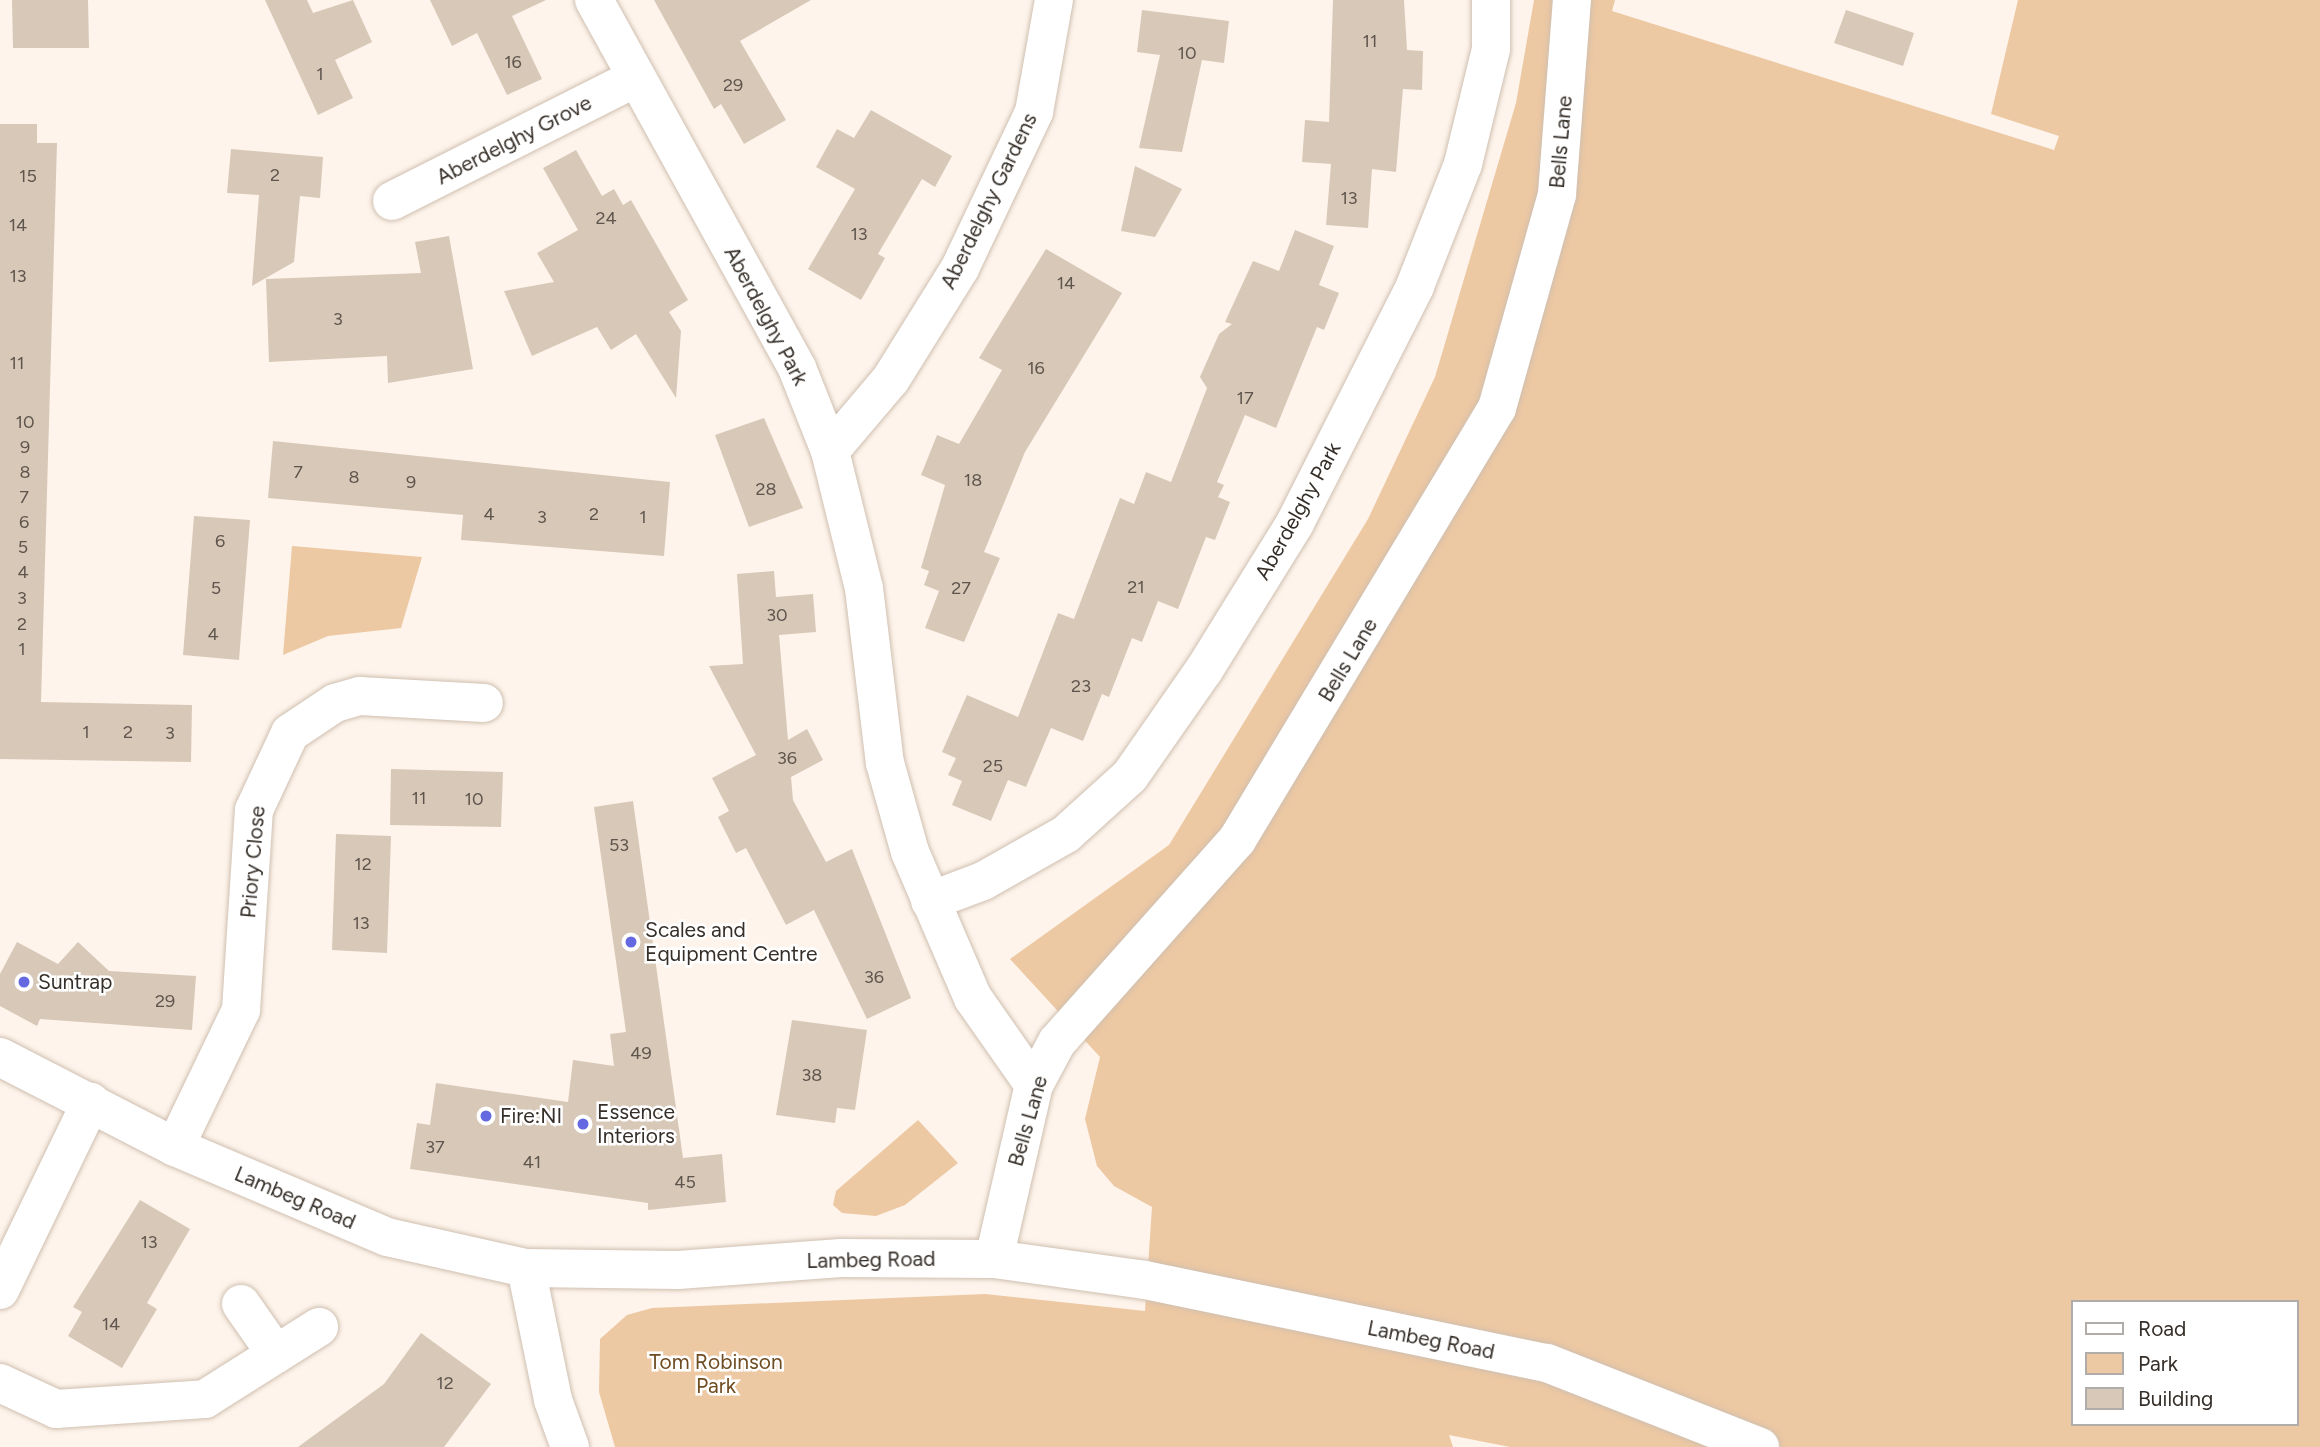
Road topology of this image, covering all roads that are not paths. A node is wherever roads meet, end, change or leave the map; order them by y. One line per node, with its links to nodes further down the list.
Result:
1 (594, 0): 5 (street, Aberdelghy Park)
2 (1054, 0): 7 (street, Aberdelghy Gardens)
3 (1492, 0): 9 (street, Aberdelghy Park)
4 (1572, 0): 11 (street, Bells Lane)
5 (636, 78): 6 (street, Aberdelghy Grove); 7 (street, Aberdelghy Park)
6 (391, 201)
7 (830, 451): 9 (street, Aberdelghy Park)
8 (484, 703): 13 (street, Priory Close)
9 (930, 901): 11 (street, Aberdelghy Park)
10 (0, 1057): 12 (street, Lambeg Road)
11 (1034, 1085): 14 (street, Bells Lane)
12 (91, 1102): 13 (street, Lambeg Road); 16 (street)
13 (175, 1147): 15 (street, Lambeg Road)
14 (994, 1259): 15 (street, Lambeg Road); 22 (street, Lambeg Road)
15 (526, 1268): 21 (street)
16 (0, 1290)
17 (241, 1304): 19 (street)
18 (320, 1327): 19 (street)
19 (276, 1354): 20 (street)
20 (0, 1383)
21 (570, 1447)
22 (1760, 1447)

